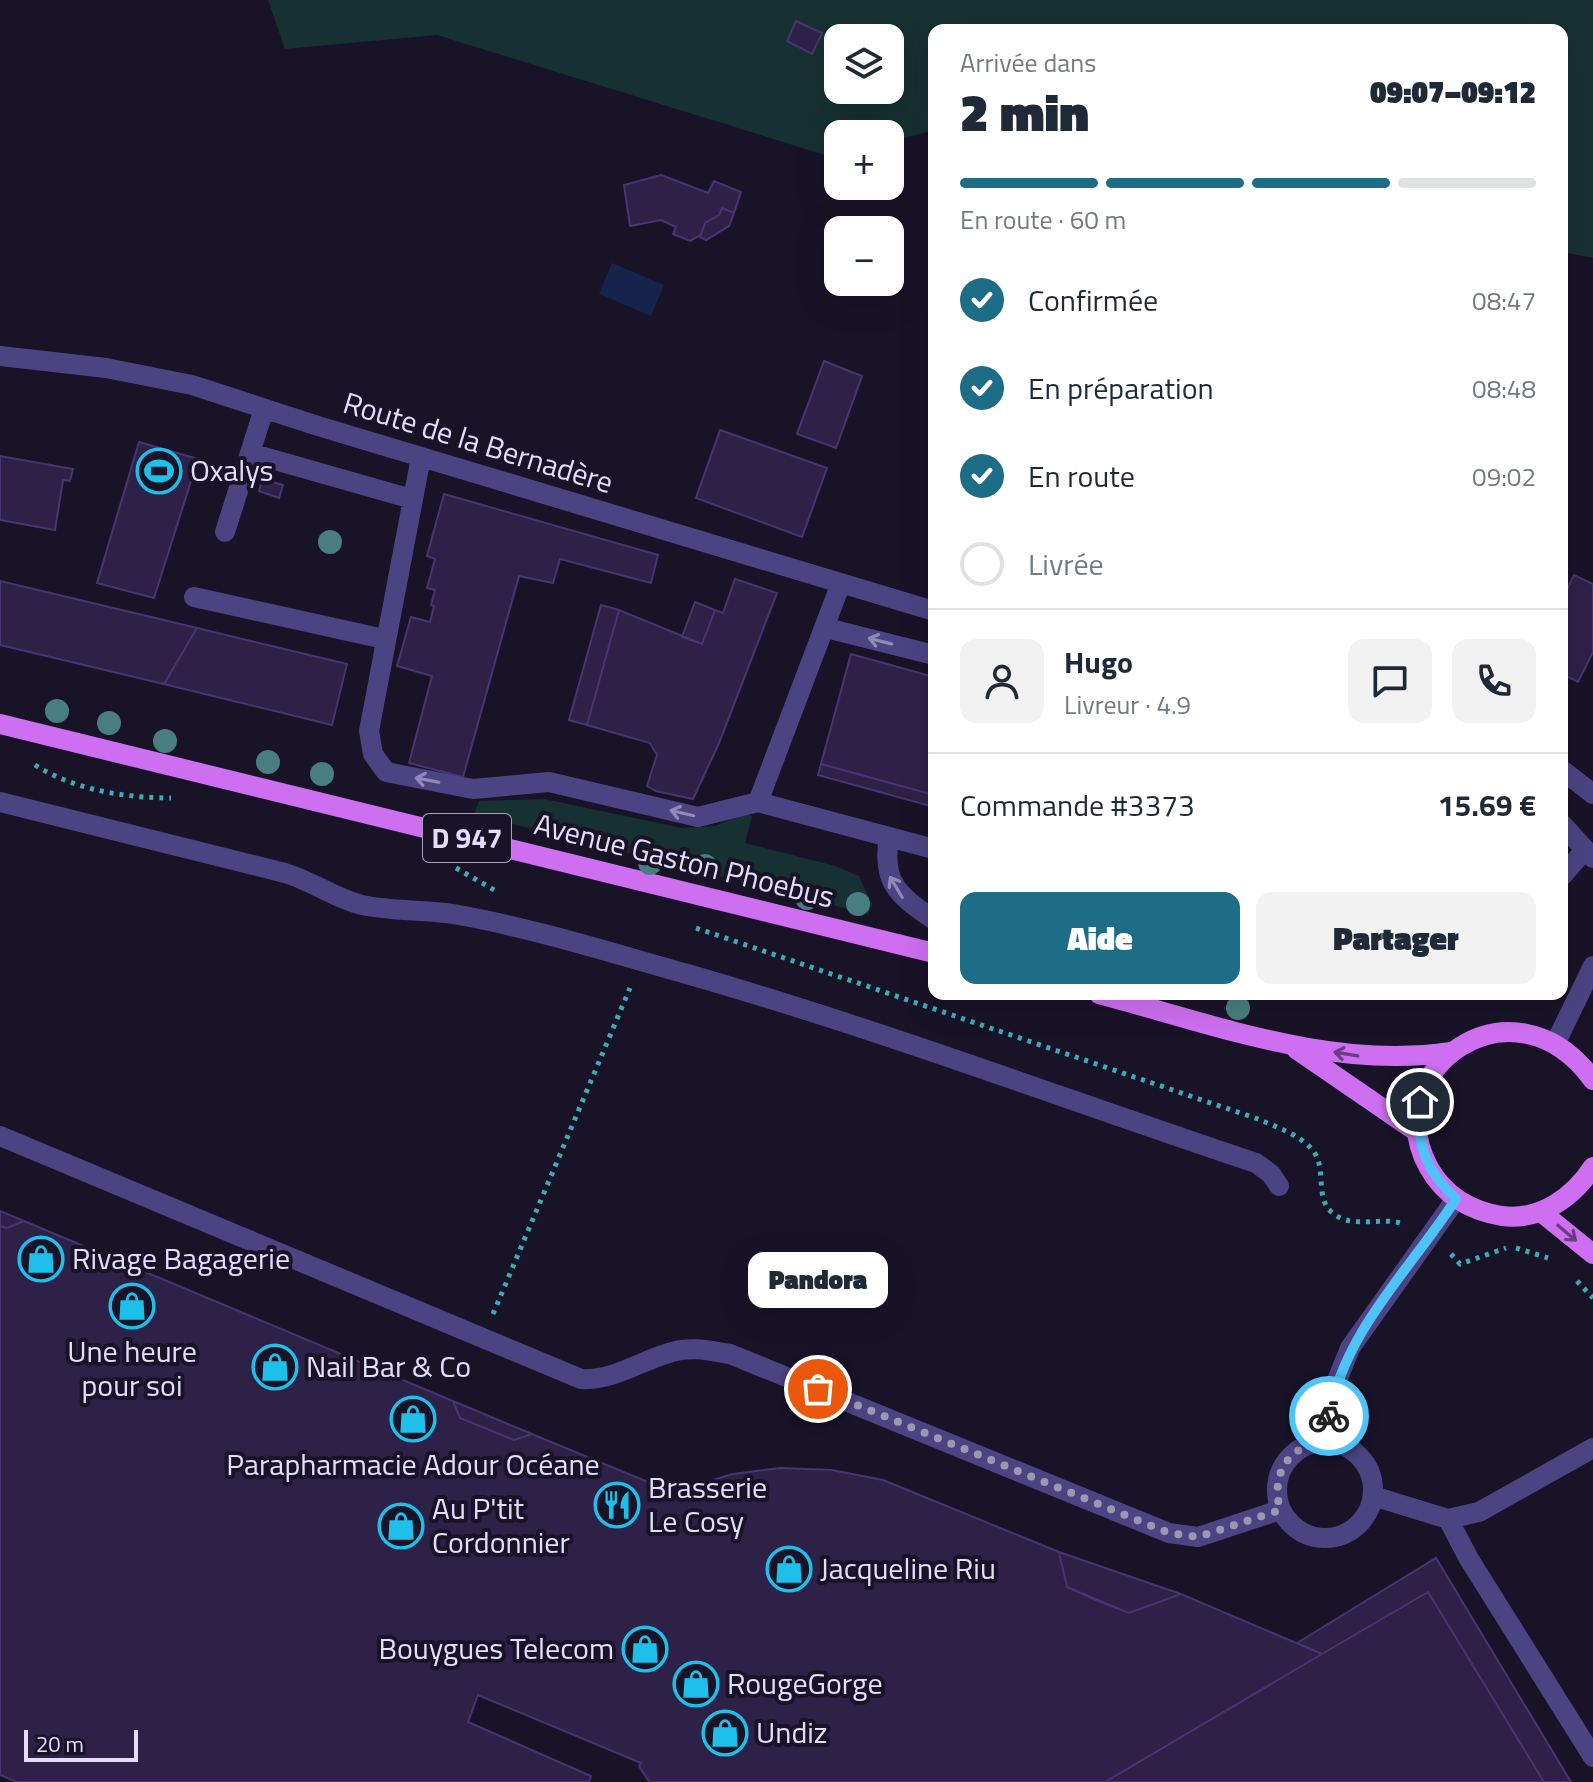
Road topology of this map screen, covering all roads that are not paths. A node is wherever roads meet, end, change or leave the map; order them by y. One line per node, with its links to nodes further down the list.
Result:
1 (0, 356): 2 (street, Route de la Bernadère)
2 (264, 409): 3 (street); 4 (street, Route de la Bernadère)
3 (250, 453): 5 (street); 6 (street)
4 (421, 457): 5 (street); 7 (street, Route de la Bernadère)
5 (412, 499): 11 (street)
6 (225, 532)
7 (841, 583): 9 (street, Route de la Bernadère); 10 (street)
8 (194, 597): 11 (street)
9 (928, 609)
10 (826, 628): 12 (street, one-way to 10); 17 (street)
11 (384, 639): 17 (street, one-way to 11)
12 (928, 654)
13 (0, 724): 24 (main road, Avenue Gaston Phoebus / D 947)
14 (1568, 775): 15 (street)
15 (1593, 794)
16 (0, 802): 34 (street)
17 (758, 802): 19 (street)
18 (1568, 831): 21 (street)
19 (889, 838): 20 (street); 23 (street, one-way to 19)
20 (928, 848)
21 (1589, 855): 22 (street)
22 (1568, 871)
23 (928, 916)
24 (928, 952)
25 (1593, 966): 27 (street)
26 (1122, 1000): 28 (main road)
27 (1556, 1042): 29 (main road); 30 (main road)
28 (1289, 1044): 29 (main road, one-way to 28); 31 (main road)
29 (1451, 1052): 31 (main road)
30 (1593, 1080)
31 (1417, 1132): 35 (main road)
32 (0, 1136): 41 (street)
33 (1593, 1167): 36 (main road)
34 (1279, 1186)
35 (1456, 1199): 36 (main road); 38 (street)
36 (1541, 1212): 37 (main road, one-way to 37)
37 (1593, 1254)
38 (1324, 1441): 40 (street); 41 (street)
39 (1593, 1448): 42 (street)
40 (1373, 1496): 41 (street); 42 (street)
41 (1280, 1510)
42 (1448, 1519): 43 (street)
43 (1593, 1757)

